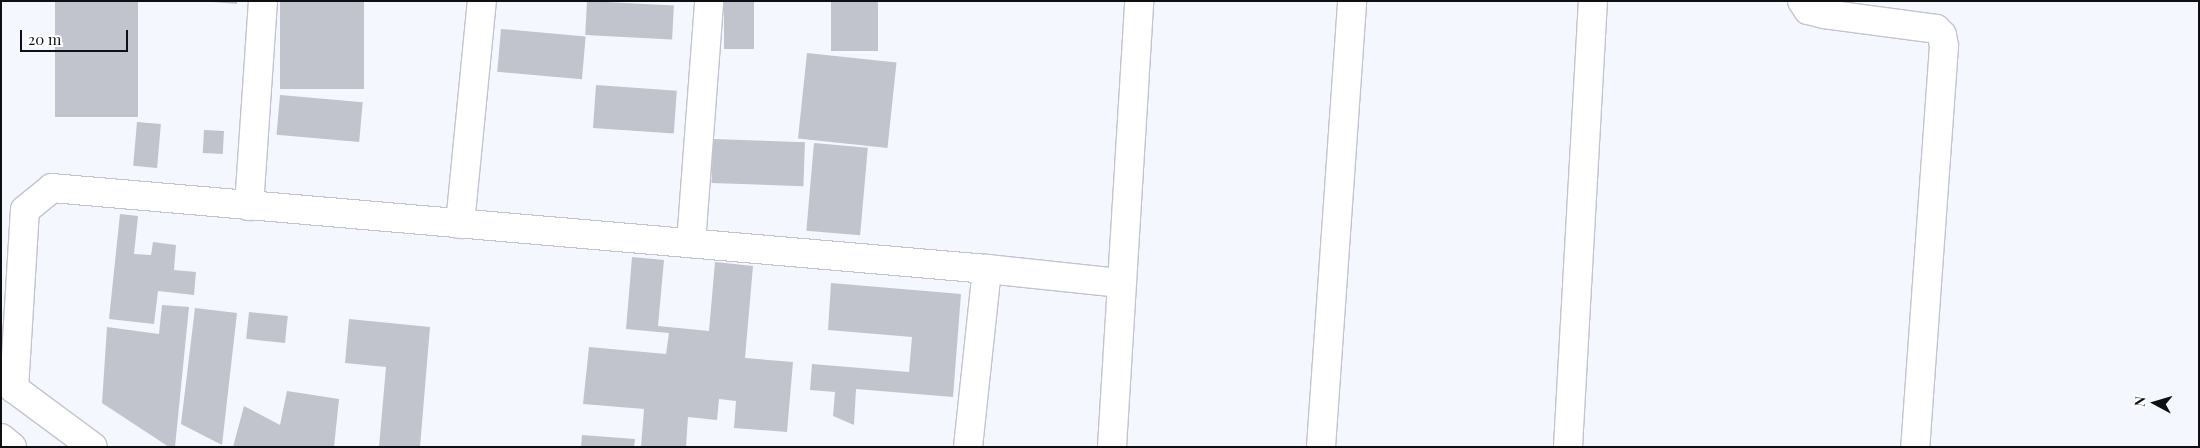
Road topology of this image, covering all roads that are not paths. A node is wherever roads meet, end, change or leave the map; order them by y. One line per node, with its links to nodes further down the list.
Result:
1 (263, 1): 8 (street)
2 (482, 1): 9 (street)
3 (709, 1): 10 (street)
4 (1139, 1): 12 (street)
5 (1352, 1): 19 (street)
6 (1593, 1): 20 (street)
7 (1802, 1): 21 (street)
8 (249, 206): 9 (street); 13 (street)
9 (460, 224): 10 (street)
10 (691, 243): 11 (street)
11 (987, 269): 12 (street); 17 (street)
12 (1121, 283): 18 (street)
13 (8, 384): 16 (street)
14 (1, 438): 15 (street)
15 (12, 447)
16 (93, 447)
17 (968, 447)
18 (1112, 447)
19 (1321, 447)
20 (1568, 447)
21 (1915, 447)

